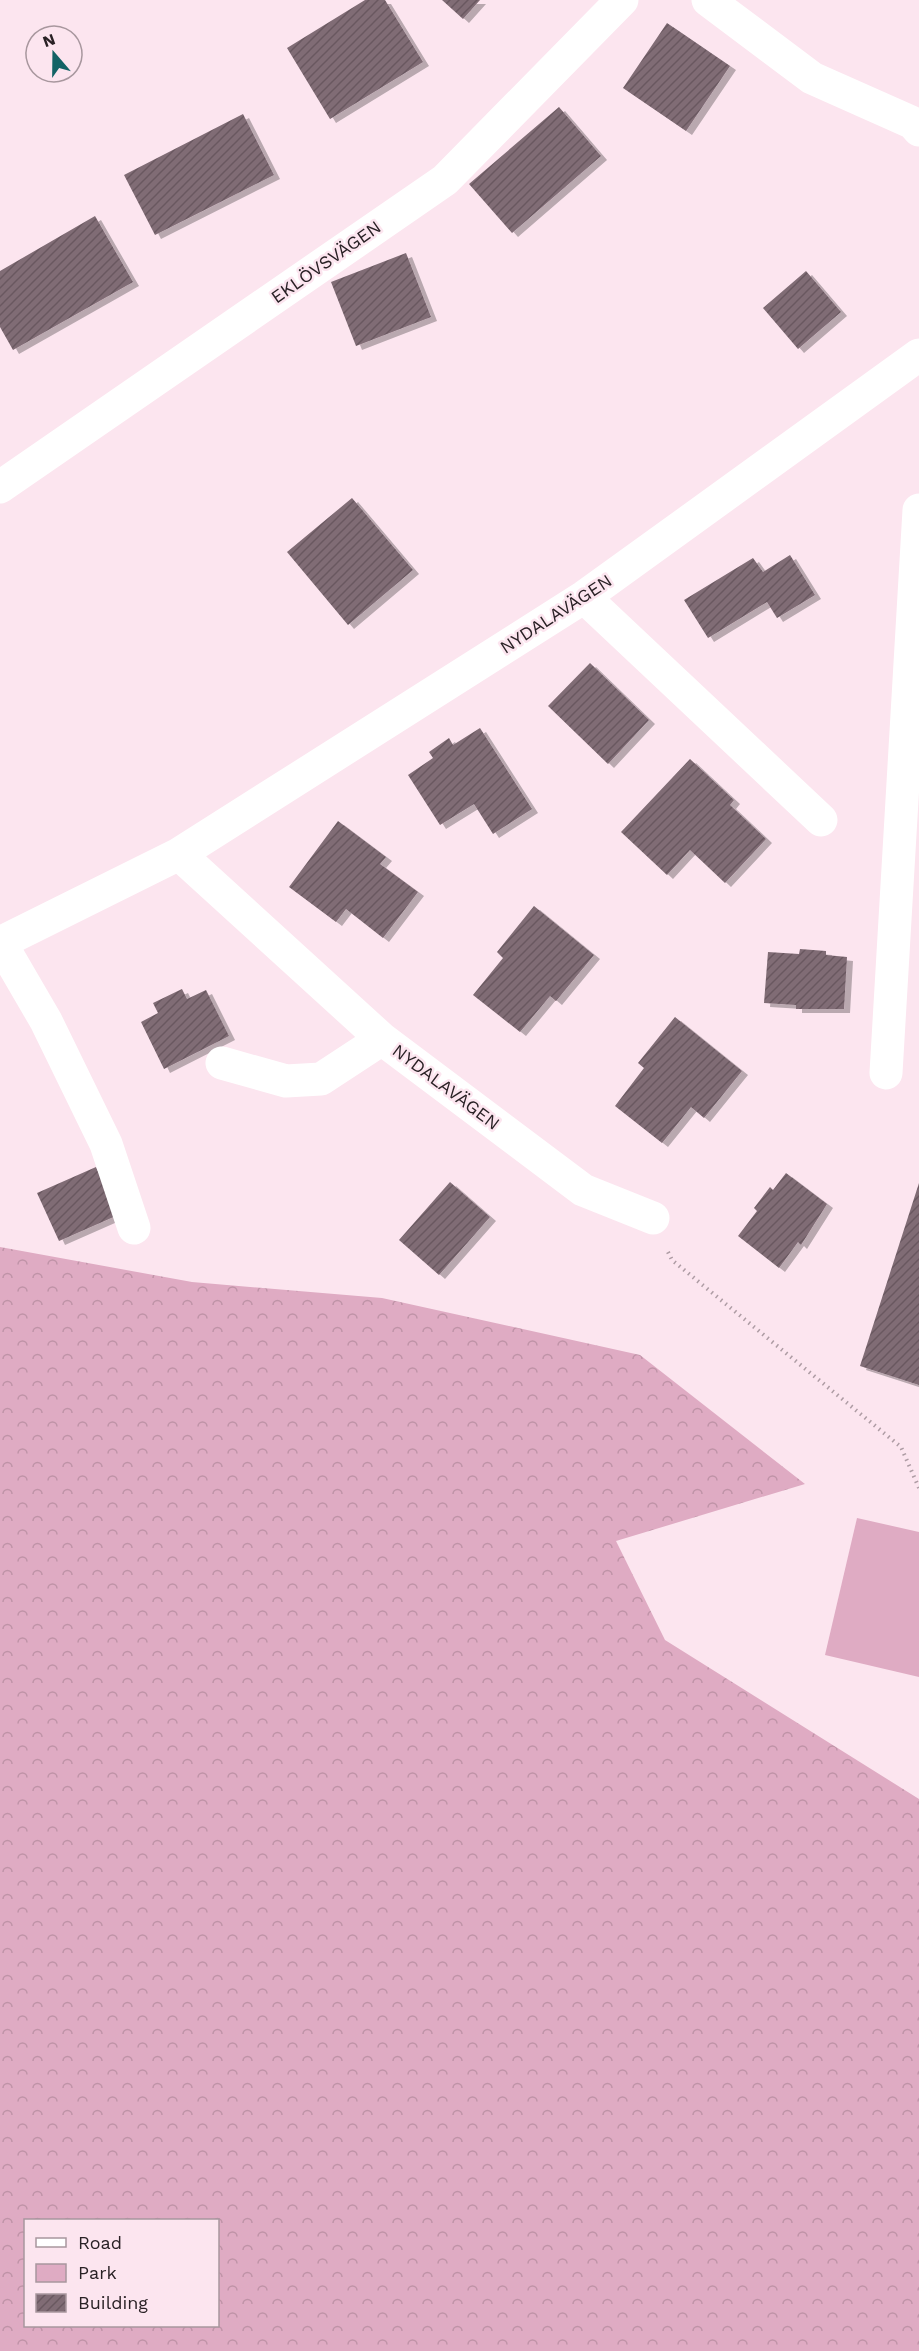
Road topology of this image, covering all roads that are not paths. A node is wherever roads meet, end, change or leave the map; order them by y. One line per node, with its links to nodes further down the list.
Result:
1 (622, 0): 5 (street, EKLÖVSVÄGEN)
2 (725, 5): 3 (street)
3 (919, 130)
4 (919, 355): 7 (street, NYDALAVÄGEN)
5 (0, 487)
6 (919, 510): 13 (street)
7 (584, 597): 8 (street); 9 (street, NYDALAVÄGEN)
8 (821, 820)
9 (179, 854): 10 (street, NYDALAVÄGEN); 11 (street, NYDALAVÄGEN)
10 (0, 942): 15 (street)
11 (382, 1039): 12 (street); 14 (street, NYDALAVÄGEN)
12 (222, 1063)
13 (886, 1073)
14 (653, 1218)
15 (134, 1227)

